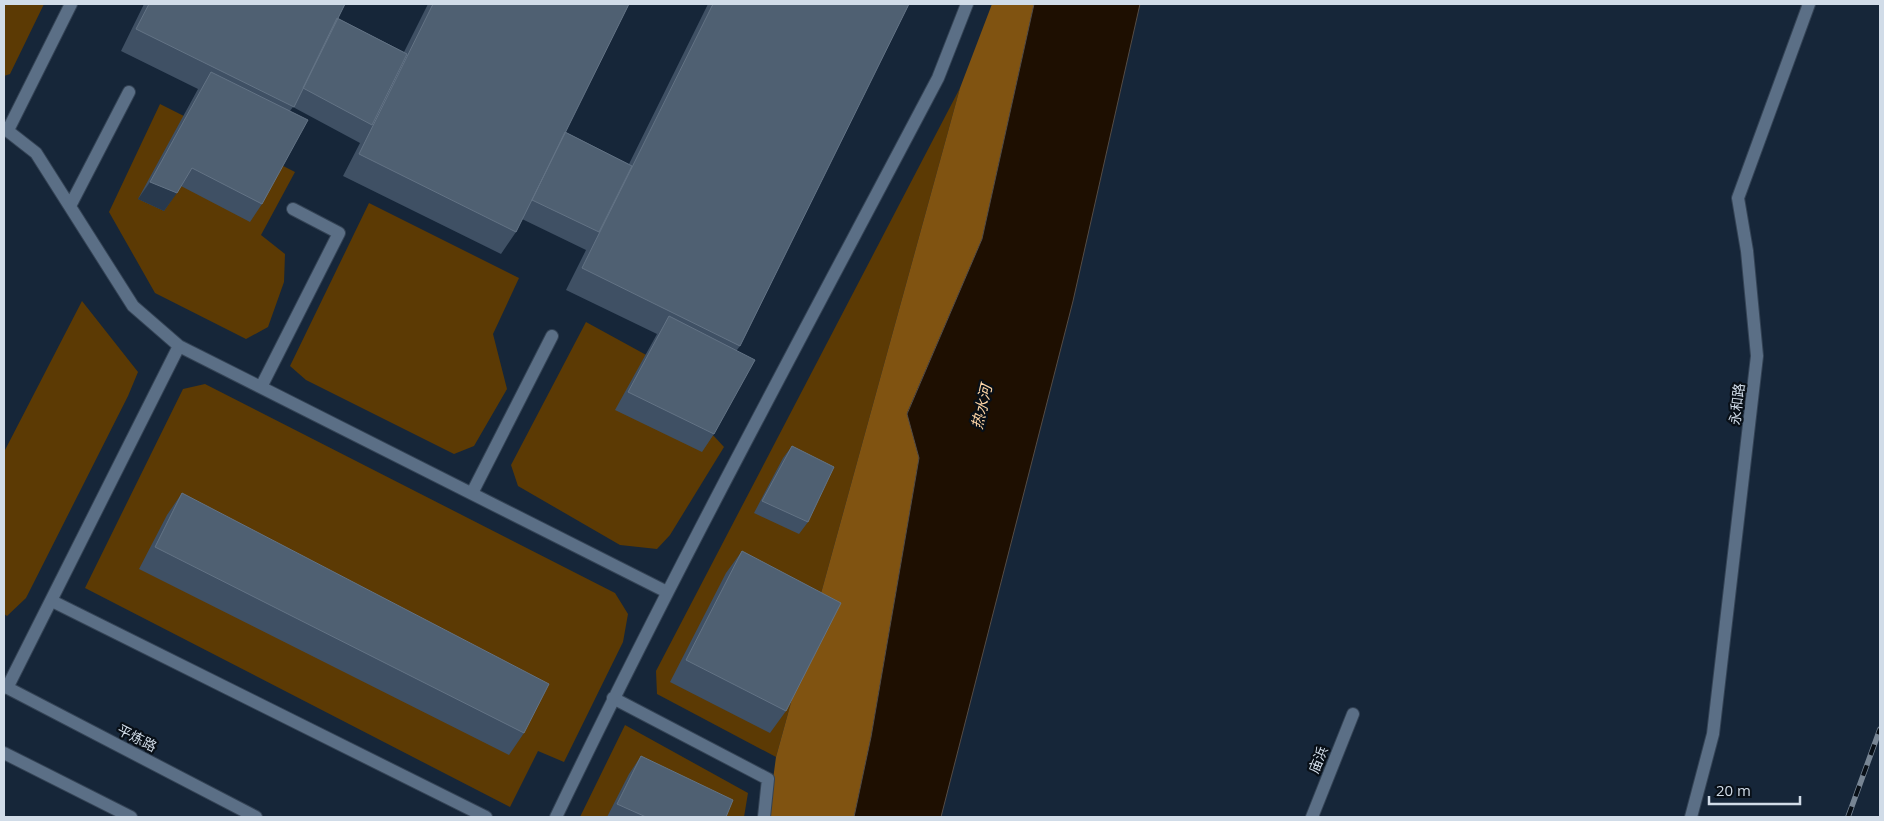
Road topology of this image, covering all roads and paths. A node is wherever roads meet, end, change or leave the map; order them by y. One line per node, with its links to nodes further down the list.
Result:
1 (72, 4): 5 (street)
2 (967, 4): 12 (street)
3 (1809, 4): 24 (street, 永和路)
4 (129, 92): 6 (street)
5 (6, 129): 6 (street)
6 (70, 206): 9 (street)
7 (293, 209): 10 (street)
8 (552, 336): 11 (street)
9 (179, 346): 10 (street); 13 (street)
10 (261, 387): 11 (street)
11 (472, 494): 12 (street)
12 (667, 592): 15 (street)
13 (52, 601): 14 (street); 20 (street)
14 (6, 687): 19 (street, 平炼路)
15 (613, 698): 21 (street); 22 (street)
16 (1353, 714): 23 (street, 庙浜)
17 (4, 752): 18 (street)
18 (132, 817)
19 (256, 817)
20 (486, 817)
21 (556, 817)
22 (764, 817)
23 (1312, 817)
24 (1691, 817)

